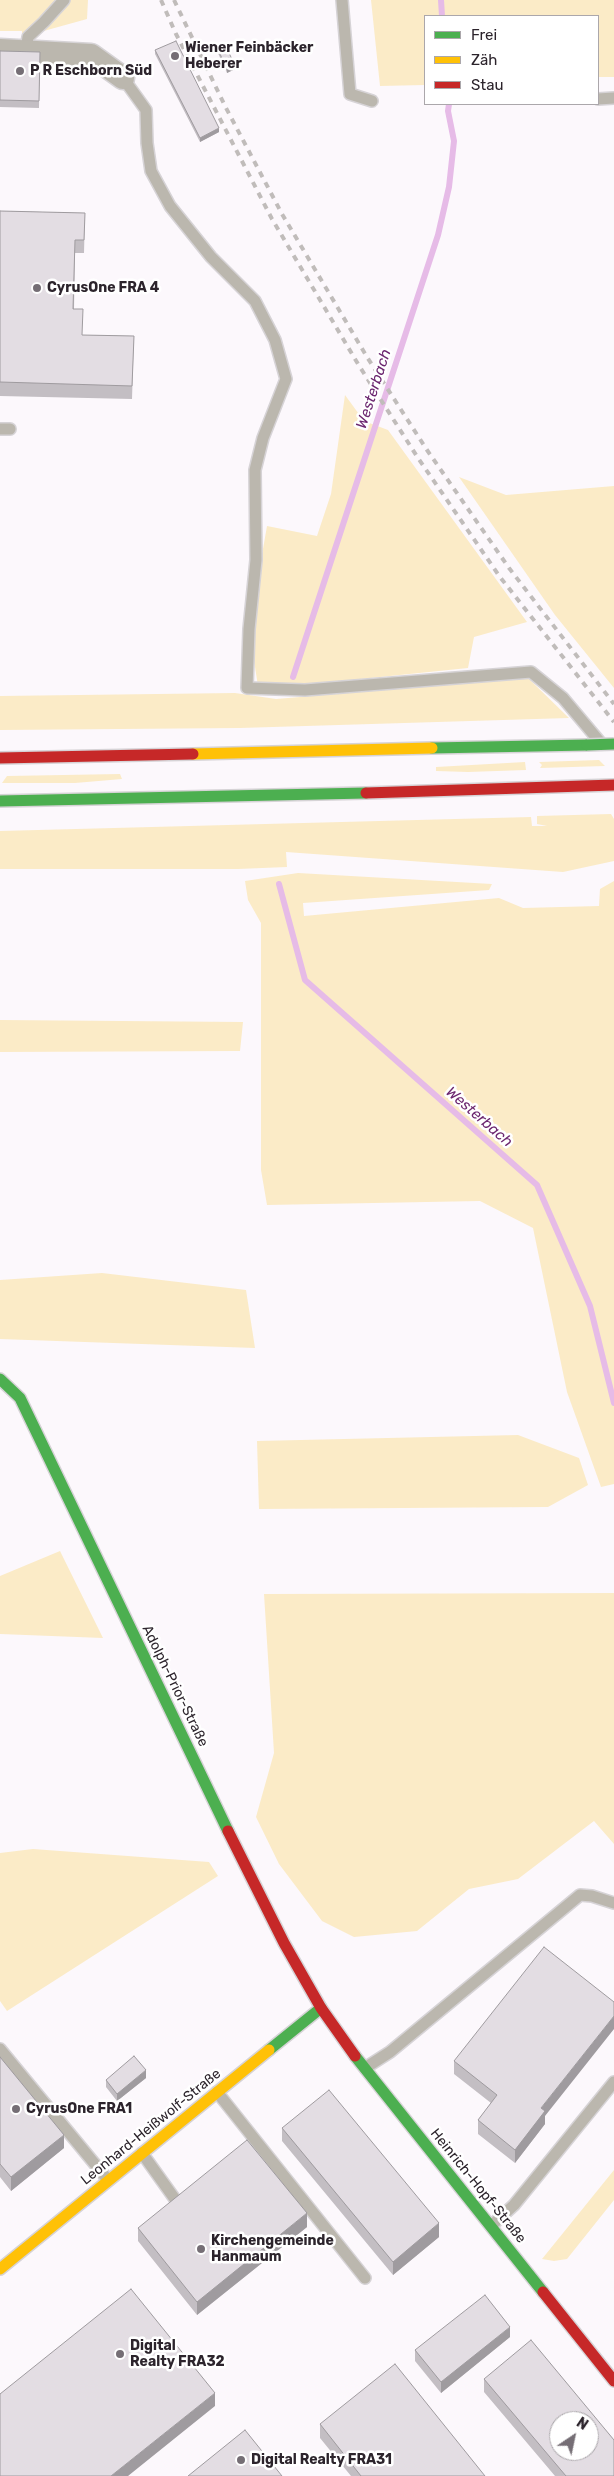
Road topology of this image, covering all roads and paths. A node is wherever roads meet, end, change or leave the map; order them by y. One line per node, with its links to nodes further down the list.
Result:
1 (64, 0): 4 (lane)
2 (342, 0): 8 (lane)
3 (0, 50): 4 (street)
4 (26, 51): 5 (street)
5 (123, 78): 11 (lane)
6 (614, 98): 7 (lane)
7 (599, 99)
8 (372, 101)
9 (614, 744): 10 (main road, bridge)
10 (0, 758)
11 (614, 758)
12 (614, 785): 13 (main road)
13 (0, 801)
14 (0, 1379): 16 (main road, Adolph-Prior-Straße)
15 (614, 1903): 18 (lane)
16 (321, 2008): 18 (main road, Heinrich-Hopf-Straße); 20 (main road, Leonhard-Heißwolf-Straße)
17 (0, 2049): 22 (lane)
18 (364, 2068): 24 (main road, Heinrich-Hopf-Straße)
19 (614, 2082): 24 (lane)
20 (217, 2092): 21 (main road, Leonhard-Heißwolf-Straße); 26 (lane)
21 (142, 2154): 22 (main road, Leonhard-Heißwolf-Straße); 23 (lane)
22 (108, 2180): 25 (main road, Leonhard-Heißwolf-Straße)
23 (177, 2202)
24 (491, 2226): 27 (main road, Heinrich-Hopf-Straße)
25 (0, 2269)
26 (365, 2278)
27 (614, 2381)

